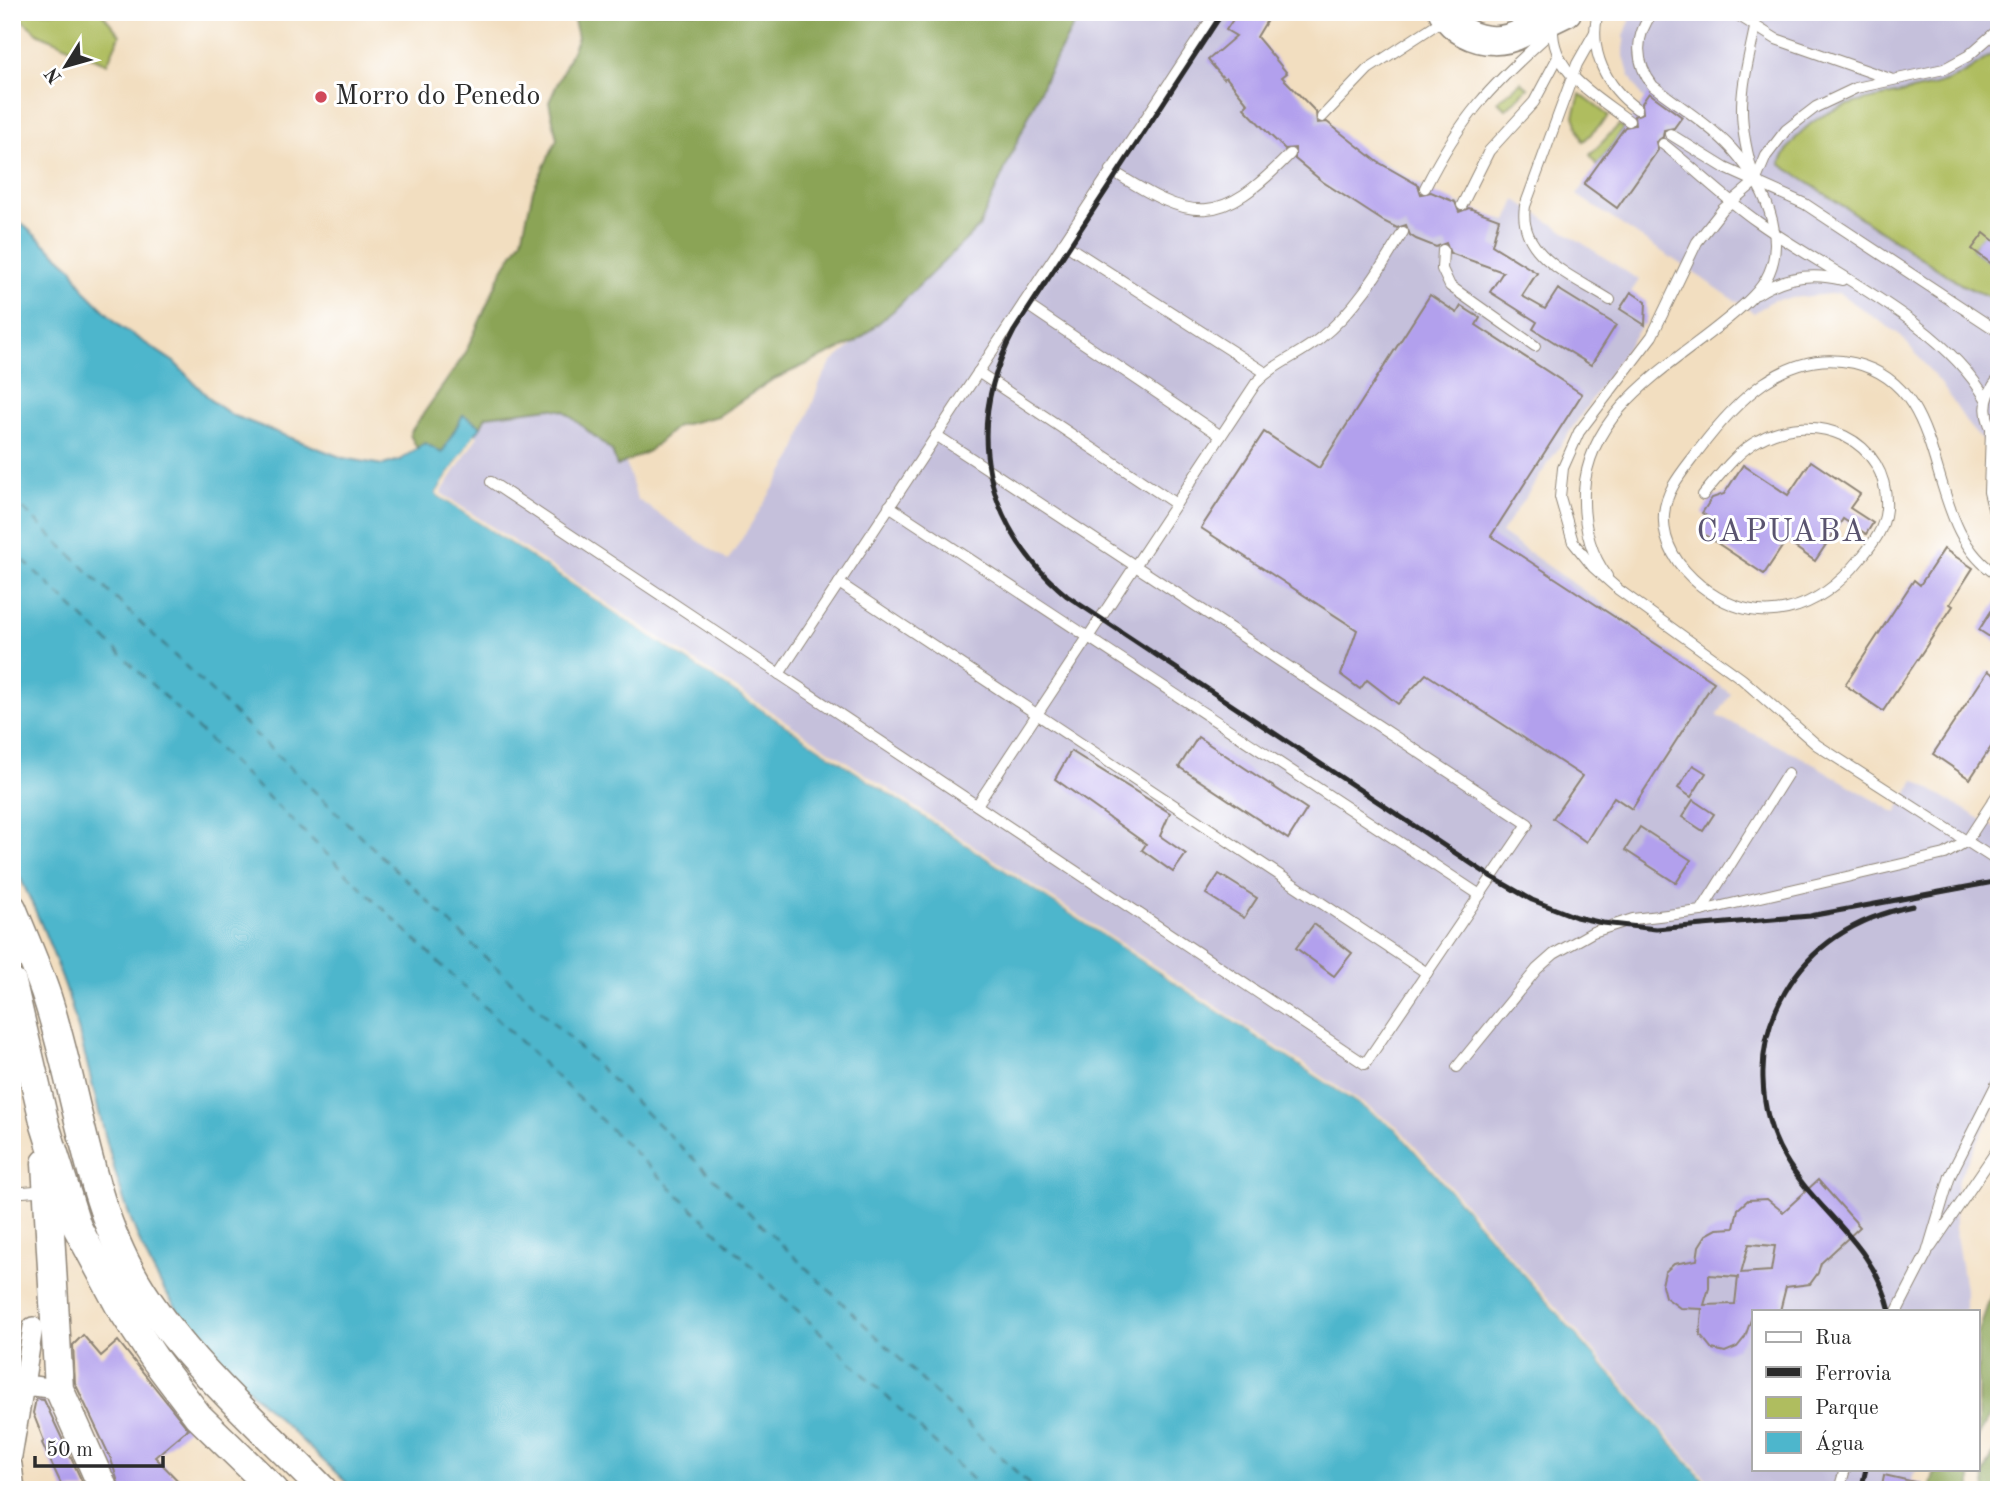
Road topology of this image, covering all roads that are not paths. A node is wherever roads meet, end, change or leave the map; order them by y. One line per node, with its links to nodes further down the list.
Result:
1 (1216, 12): 19 (lane)
2 (1598, 12): 9 (lane)
3 (1653, 12): 20 (lane)
4 (1733, 12): 7 (lane)
5 (1445, 15): 6 (main road); 14 (lane)
6 (1558, 16): 10 (lane); 21 (lane)
7 (1755, 28): 12 (lane); 20 (lane)
8 (1999, 29): 12 (lane)
9 (1595, 32): 11 (lane); 13 (lane)
10 (1558, 57): 11 (lane); 23 (lane)
11 (1572, 76): 15 (lane); 30 (lane)
12 (1890, 79): 20 (lane)
13 (1637, 109)
14 (1322, 117)
15 (1629, 121)
16 (1670, 134): 20 (lane)
17 (1663, 144): 22 (lane)
18 (1290, 154): 19 (lane)
19 (1111, 170): 26 (lane)
20 (1755, 182): 22 (lane); 25 (lane); 32 (lane)
21 (1425, 188)
22 (1731, 201): 25 (lane); 50 (lane)
23 (1462, 205)
24 (1403, 232): 35 (lane)
25 (1775, 233): 28 (lane); 29 (lane)
26 (1063, 243): 31 (lane); 35 (lane)
27 (1443, 250): 33 (lane)
28 (1852, 284): 29 (lane); 37 (lane)
29 (1753, 296): 50 (lane)
30 (1609, 300)
31 (1024, 303): 34 (lane); 40 (lane)
32 (1999, 332)
33 (1535, 346)
34 (978, 372): 39 (lane); 44 (lane)
35 (1266, 373): 40 (lane)
36 (1999, 378): 37 (lane)
37 (1986, 399): 38 (lane)
38 (1991, 430): 41 (lane); 46 (lane)
39 (936, 435): 45 (lane); 47 (lane)
40 (1221, 436): 44 (lane)
41 (1999, 440)
42 (491, 482): 52 (lane)
43 (1703, 495): 48 (lane)
44 (1176, 504): 47 (lane)
45 (889, 506): 49 (lane); 51 (lane)
46 (1999, 533)
47 (1135, 566): 51 (lane); 61 (lane)
48 (1999, 576)
49 (839, 583): 52 (lane); 53 (lane)
50 (1619, 590): 59 (lane)
51 (1088, 637): 53 (lane); 61 (lane)
52 (779, 674): 56 (lane)
53 (1037, 714): 56 (lane); 64 (lane)
54 (1788, 773): 63 (lane)
55 (1999, 792): 59 (lane)
56 (977, 805): 64 (lane)
57 (1999, 816): 58 (lane)
58 (1999, 822)
59 (1967, 841): 60 (lane); 63 (lane)
60 (1999, 862)
61 (1480, 895): 64 (lane)
62 (12, 908): 83 (main road)
63 (1701, 911): 66 (lane)
64 (1427, 973)
65 (12, 983): 68 (main road)
66 (1457, 1067)
67 (1999, 1079): 72 (lane)
68 (45, 1125): 70 (main road); 82 (main road)
69 (1999, 1147): 72 (lane)
70 (47, 1190): 71 (lane); 76 (main road)
71 (12, 1193)
72 (1927, 1253): 73 (lane)
73 (1898, 1310)
74 (33, 1327): 75 (street)
75 (24, 1385): 76 (street); 77 (street)
76 (59, 1389): 81 (main road)
77 (12, 1455)
78 (12, 1465): 80 (street)
79 (1845, 1470): 84 (lane)
80 (15, 1490)
81 (104, 1490)
82 (274, 1490)
83 (323, 1490)
84 (1839, 1490)

